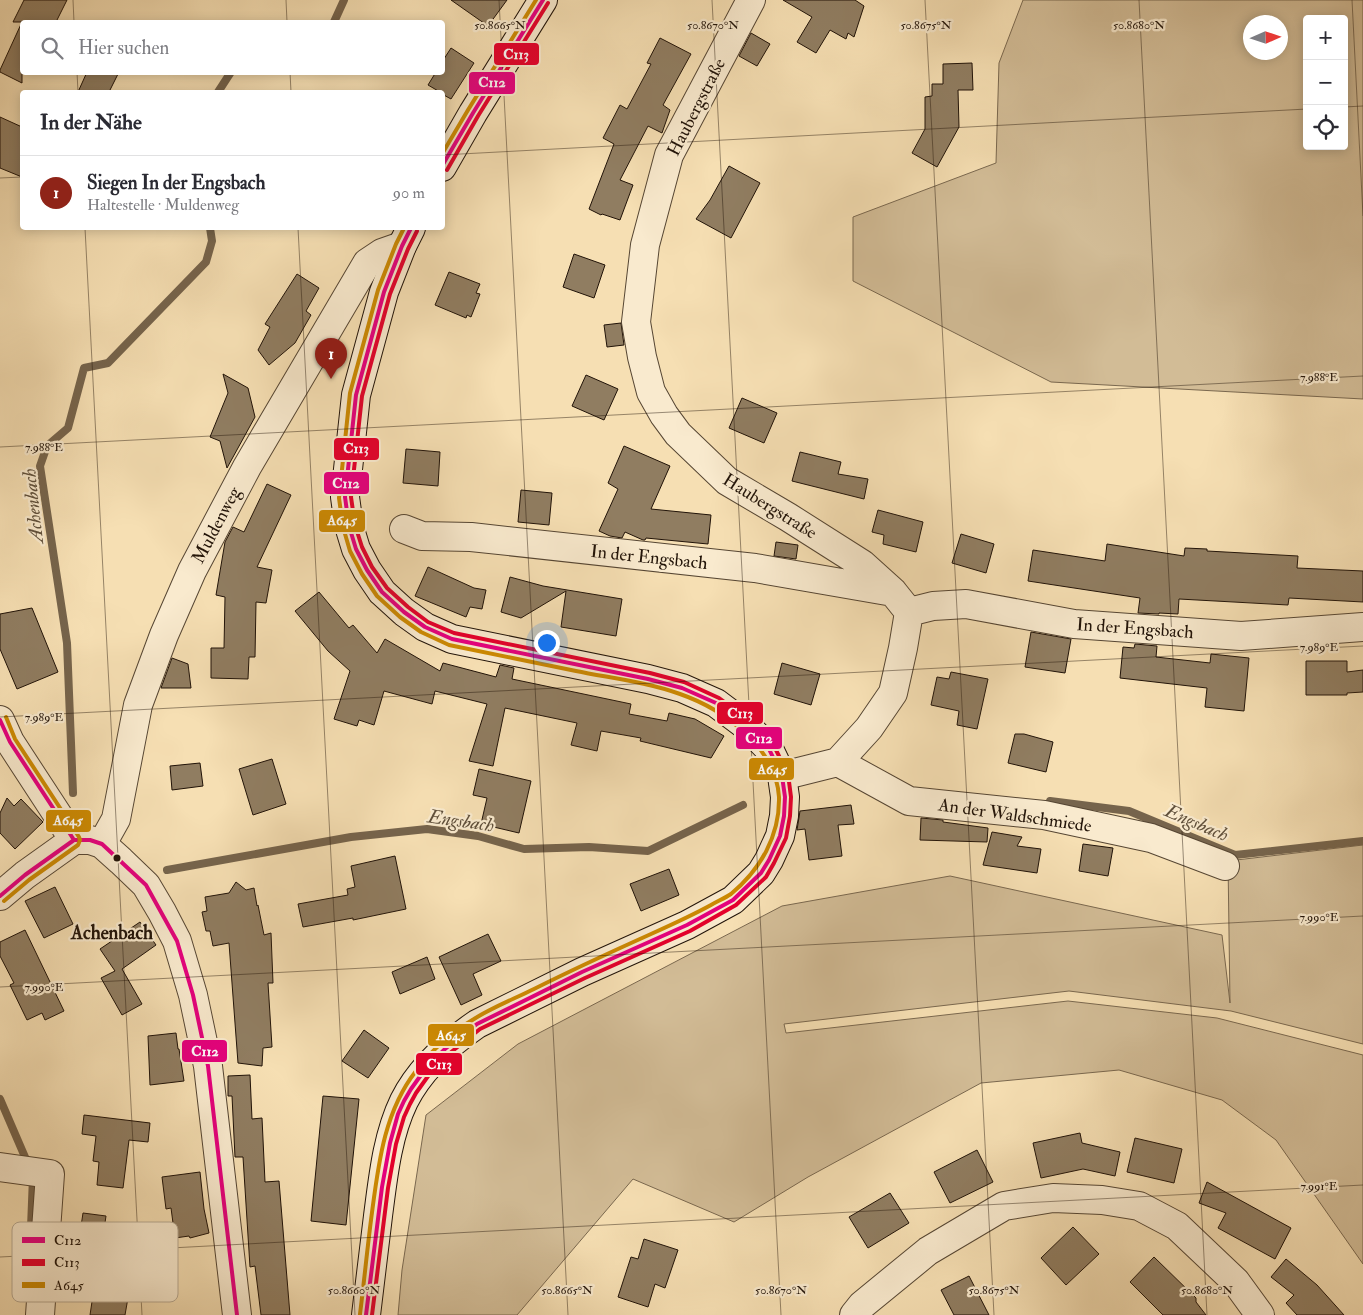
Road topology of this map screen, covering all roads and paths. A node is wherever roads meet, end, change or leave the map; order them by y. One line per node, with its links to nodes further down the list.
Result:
1 (543, 0): 3 (street)
2 (751, 0): 6 (street, Haubergstraße)
3 (445, 163)
4 (407, 237): 10 (street); 12 (street, Muldenweg)
5 (404, 529): 6 (street, In der Engsbach)
6 (901, 602): 7 (street, In der Engsbach); 9 (street)
7 (1363, 627)
8 (0, 720): 11 (street)
9 (838, 762): 10 (street); 13 (street, An der Waldschmiede)
10 (782, 776): 21 (street)
11 (74, 840): 12 (street); 14 (street)
12 (102, 844): 20 (street)
13 (1225, 866)
14 (0, 896)
15 (0, 1166): 16 (street)
16 (47, 1222)
17 (41, 1302): 19 (street)
18 (858, 1310): 22 (street)
19 (40, 1315)
20 (237, 1315)
21 (366, 1315)
22 (1260, 1315)

